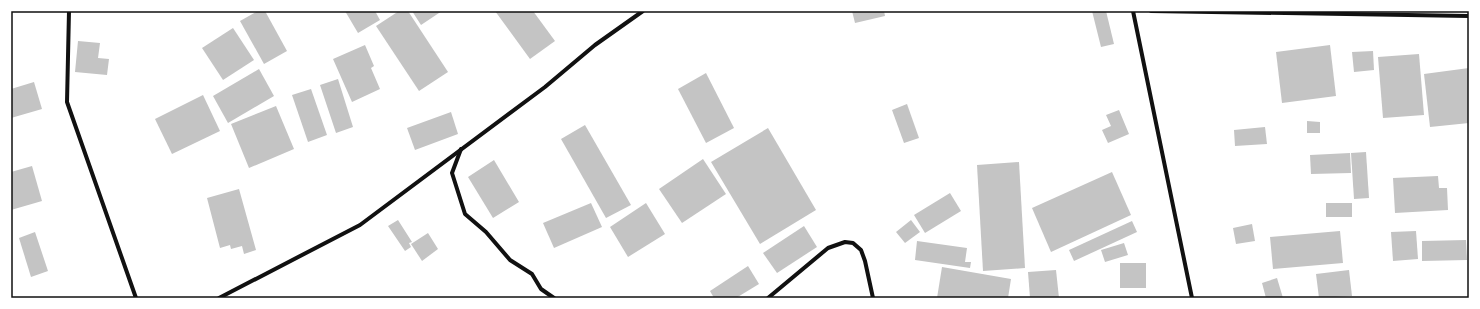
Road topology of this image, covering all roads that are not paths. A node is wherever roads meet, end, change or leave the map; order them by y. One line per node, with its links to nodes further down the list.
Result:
1 (69, 11): 7 (street)
2 (643, 11): 6 (street)
3 (1133, 11): 12 (street)
4 (1151, 11): 5 (street)
5 (1469, 16)
6 (462, 149): 8 (street); 9 (street)
7 (136, 298)
8 (219, 298)
9 (554, 298)
10 (768, 298): 11 (street)
11 (873, 298)
12 (1192, 298)

